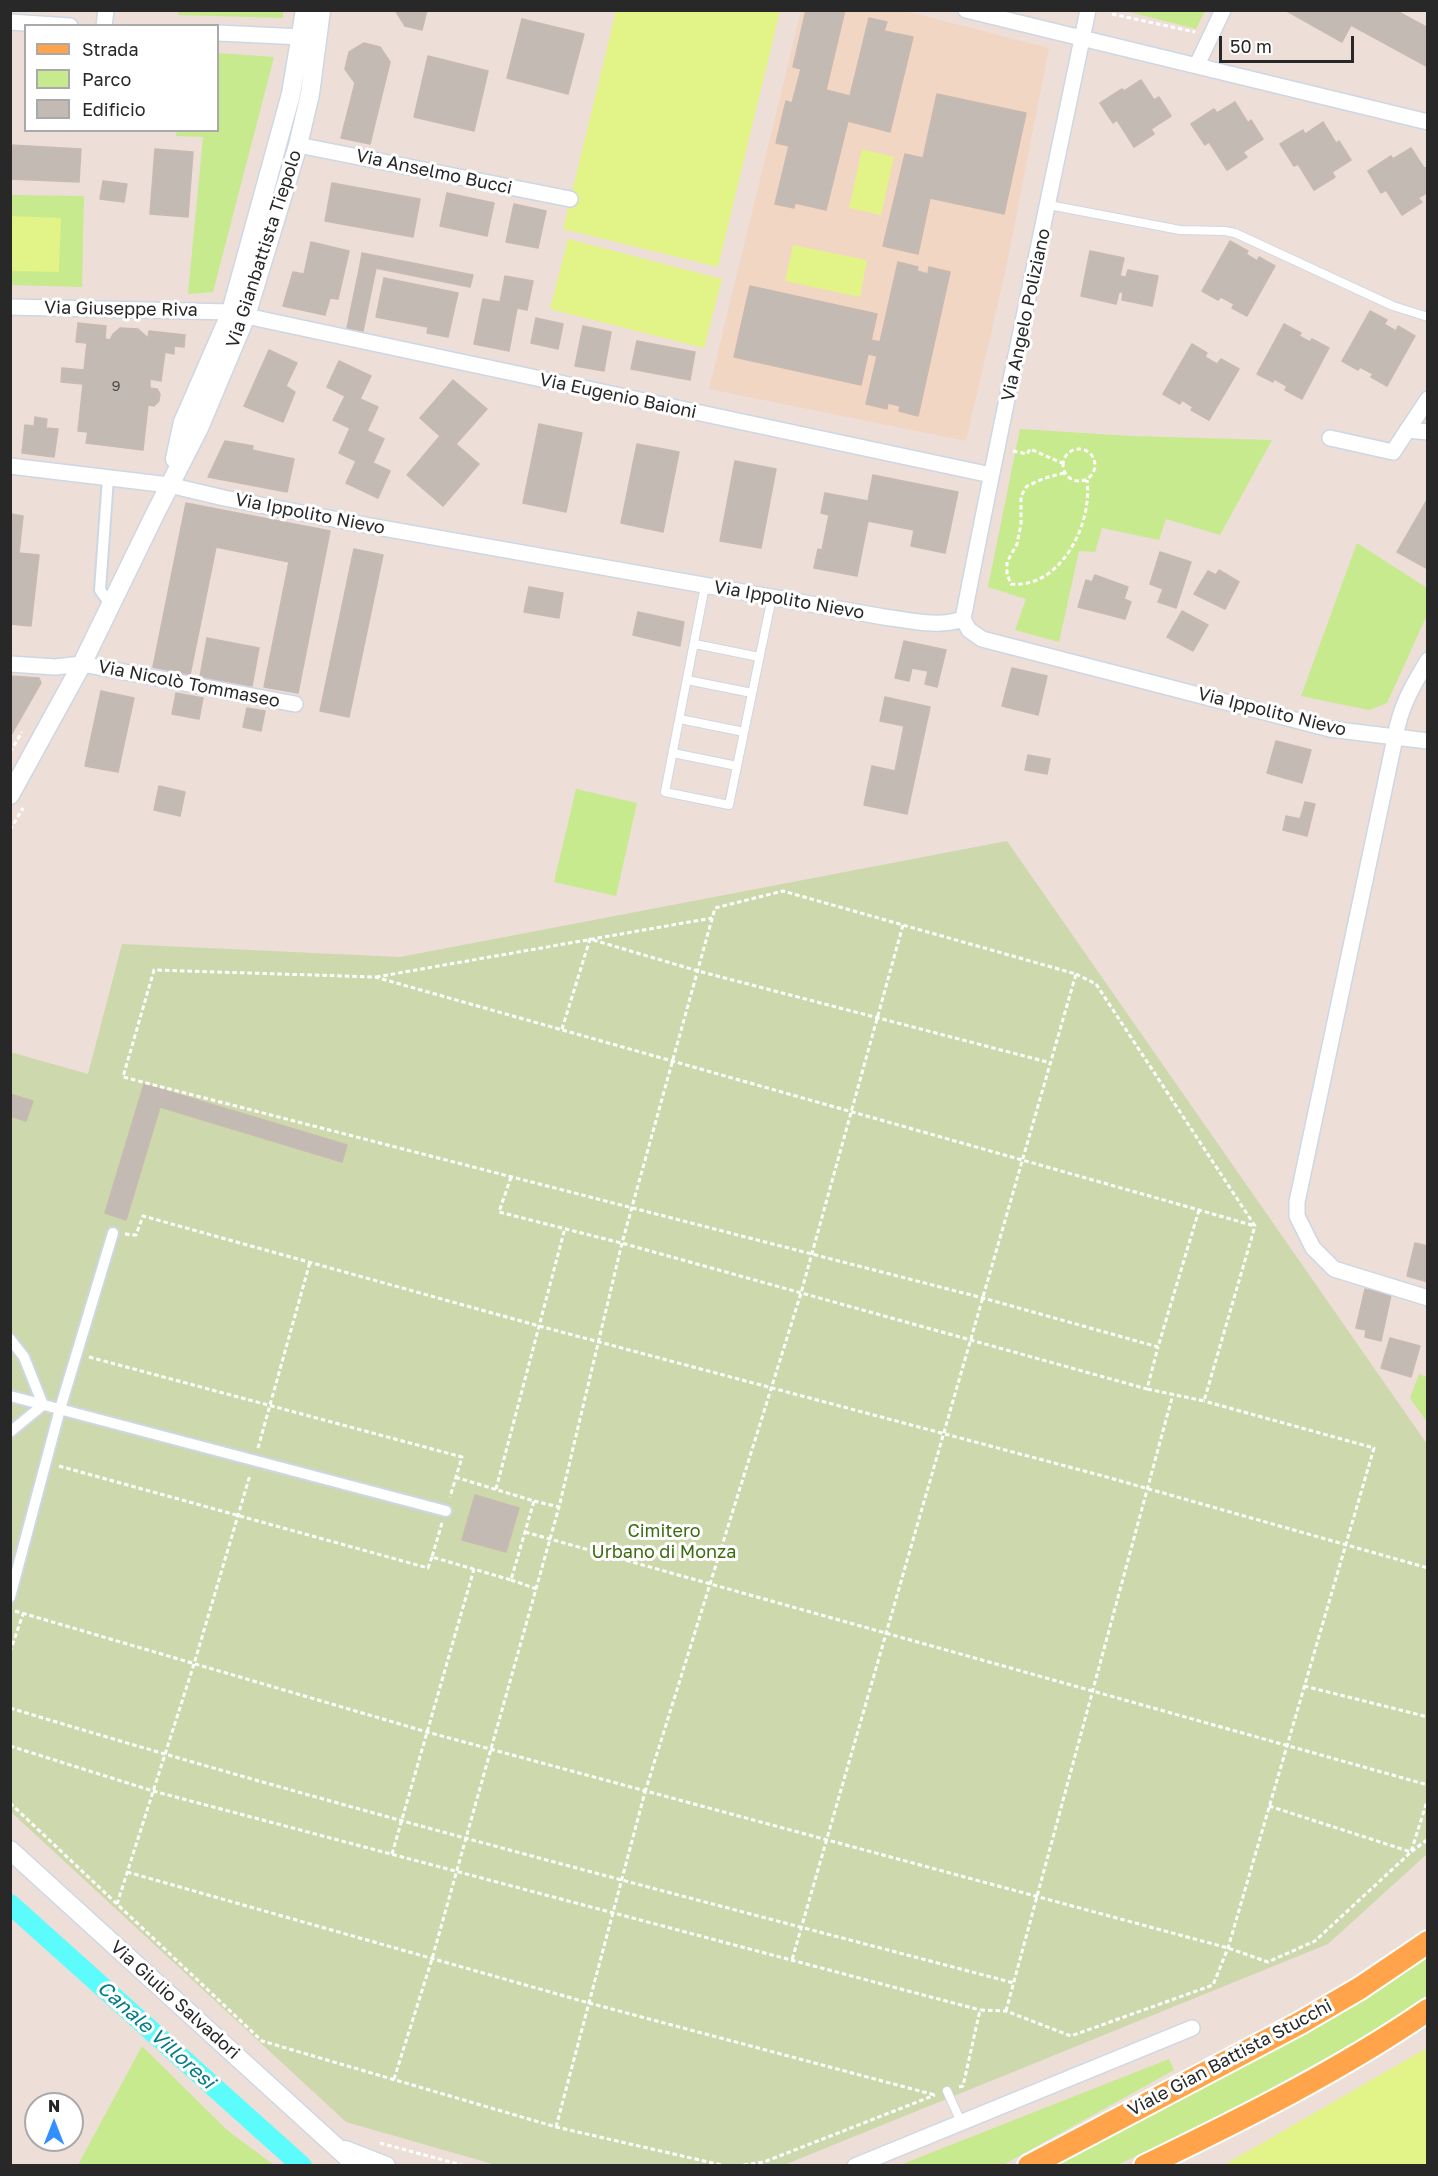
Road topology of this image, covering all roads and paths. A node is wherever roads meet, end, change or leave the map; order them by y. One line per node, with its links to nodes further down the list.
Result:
1 (305, 10): 11 (street, Via Gianbattista Tiepolo)
2 (321, 10): 15 (street, Via Gianbattista Tiepolo)
3 (966, 10): 12 (street)
4 (1088, 10): 12 (street, Via Angelo Poliziano)
5 (1224, 10): 13 (street)
6 (1112, 14): 9 (path)
7 (10, 22): 8 (street)
8 (40, 24)
9 (1200, 30)
10 (219, 33): 11 (street)
11 (302, 37): 19 (street, Via Gianbattista Tiepolo)
12 (1082, 39): 13 (street); 17 (street, Via Angelo Poliziano)
13 (1197, 65): 14 (street)
14 (1428, 122)
15 (298, 145): 16 (street, Via Anselmo Bucci); 19 (street, Via Gianbattista Tiepolo)
16 (570, 200)
17 (1049, 205): 20 (lane); 25 (street, Via Angelo Poliziano)
18 (10, 307): 19 (street, Via Giuseppe Riva)
19 (238, 314): 29 (street, Via Eugenio Baioni); 32 (street, Via Gianbattista Tiepolo)
20 (1428, 317)
21 (1428, 399): 22 (street)
22 (1407, 430): 23 (street); 24 (street)
23 (1428, 432)
24 (1330, 438)
25 (997, 447): 26 (path); 29 (street, Via Angelo Poliziano)
26 (1062, 463): 28 (path); 31 (path)
27 (10, 466): 30 (street, Via Ippolito Nievo)
28 (1064, 473): 31 (path); 31 (path)
29 (991, 475): 36 (street, Via Angelo Poliziano)
30 (108, 478): 32 (street, Via Ippolito Nievo); 35 (street)
31 (1087, 480)
32 (169, 484): 33 (street, Via Ippolito Nievo); 35 (street, Via Gianbattista Tiepolo)
33 (705, 586): 34 (street, Via Ippolito Nievo); 37 (lane)
34 (771, 597): 36 (street, Via Ippolito Nievo); 38 (lane)
35 (110, 604): 41 (street, Via Gianbattista Tiepolo)
36 (963, 619): 48 (street, Via Ippolito Nievo)
37 (694, 644): 38 (lane); 42 (lane)
38 (759, 657): 43 (lane)
39 (1428, 660): 48 (street)
40 (10, 664): 41 (street, Via Nicolò Tommaseo)
41 (82, 664): 44 (street, Via Nicolò Tommaseo); 53 (street, Via Gianbattista Tiepolo)
42 (687, 681): 43 (lane); 45 (lane)
43 (752, 693): 47 (lane)
44 (295, 704)
45 (680, 719): 47 (lane); 51 (lane)
46 (26, 725): 50 (path)
47 (744, 732): 52 (lane)
48 (1395, 738): 49 (street, Via Ippolito Nievo); 77 (street)
49 (1428, 741)
50 (10, 752)
51 (673, 753): 52 (lane); 52 (lane)
52 (737, 766)
53 (10, 795)
54 (712, 918): 55 (path); 56 (path); 57 (path)
55 (903, 925): 58 (path); 60 (path)
56 (590, 939): 57 (path); 59 (path); 61 (path)
57 (698, 971): 60 (path); 62 (path)
58 (1076, 974): 63 (path); 69 (path)
59 (375, 977): 61 (path); 66 (path)
60 (878, 1018): 63 (path); 64 (path)
61 (561, 1030): 62 (path)
62 (673, 1062): 64 (path); 67 (path)
63 (1051, 1063): 65 (path)
64 (851, 1112): 65 (path); 73 (path)
65 (1023, 1160): 68 (path); 76 (path)
66 (511, 1177): 67 (path); 70 (path)
67 (632, 1208): 72 (path); 73 (path)
68 (1199, 1210): 69 (path); 82 (path)
69 (1255, 1226): 88 (path)
70 (565, 1228): 72 (path); 78 (path)
71 (113, 1233): 74 (path); 83 (street)
72 (622, 1243): 75 (path); 81 (path)
73 (812, 1254): 75 (path); 76 (path)
74 (310, 1262): 78 (path); 90 (path)
75 (801, 1293): 80 (path); 84 (path)
76 (982, 1298): 80 (path); 82 (path)
77 (1428, 1298)
78 (539, 1326): 81 (path); 98 (path)
79 (10, 1339): 89 (street)
80 (971, 1340): 85 (path); 93 (path)
81 (598, 1342): 84 (path); 100 (path)
82 (1158, 1347): 85 (path)
83 (77, 1354): 90 (path); 91 (street)
84 (771, 1388): 93 (path); 110 (path)
85 (1147, 1389): 86 (path)
86 (1173, 1394): 88 (path); 97 (path)
87 (10, 1396): 89 (street)
88 (1204, 1401): 105 (path)
89 (43, 1405): 91 (street); 92 (street)
90 (271, 1405): 94 (path); 96 (path)
91 (60, 1409): 94 (street); 95 (street)
92 (10, 1432)
93 (944, 1433): 97 (path); 115 (path)
94 (255, 1460): 101 (street); 102 (path)
95 (46, 1463): 102 (path); 112 (street)
96 (455, 1477): 98 (path); 101 (path)
97 (1148, 1488): 105 (path); 119 (path)
98 (496, 1489): 99 (path)
99 (534, 1500): 100 (path); 103 (path)
100 (559, 1507): 104 (path)
101 (446, 1511): 106 (path)
102 (238, 1517): 106 (path); 117 (path)
103 (525, 1532): 104 (path); 109 (path)
104 (551, 1539): 110 (path); 111 (path)
105 (1346, 1544): 107 (path); 118 (path)
106 (432, 1557): 108 (path)
107 (1428, 1568)
108 (474, 1569): 109 (path); 122 (path)
109 (511, 1580): 111 (path)
110 (710, 1584): 115 (path); 129 (path)
111 (537, 1589): 125 (path)
112 (10, 1597)
113 (10, 1610): 114 (path)
114 (23, 1614): 116 (path); 117 (path)
115 (886, 1633): 119 (path); 136 (path)
116 (10, 1652)
117 (194, 1664): 122 (path); 126 (path)
118 (1304, 1686): 121 (path); 124 (path)
119 (1093, 1691): 124 (path); 143 (path)
120 (10, 1708): 126 (path)
121 (1428, 1717)
122 (427, 1732): 125 (path); 133 (path)
123 (10, 1746): 128 (path)
124 (1287, 1746): 127 (path); 132 (path)
125 (490, 1749): 129 (path); 134 (path)
126 (165, 1755): 128 (path); 133 (path)
127 (1428, 1785)
128 (153, 1791): 139 (path); 141 (path)
129 (645, 1793): 136 (path); 142 (path)
130 (1428, 1798): 138 (path)
131 (10, 1803): 144 (path)
132 (1269, 1806): 138 (path); 148 (path)
133 (401, 1821): 134 (path); 139 (path)
134 (466, 1838): 140 (path); 142 (path)
135 (1428, 1839): 138 (path)
136 (826, 1841): 143 (path); 146 (path)
137 (10, 1850): 163 (street, Via Giulio Salvadori)
138 (1411, 1852): 148 (path)
139 (392, 1854): 140 (path)
140 (456, 1871): 145 (path); 149 (path)
141 (127, 1872): 144 (path); 149 (path)
142 (622, 1880): 145 (path); 146 (path)
143 (1037, 1898): 148 (path); 151 (path)
144 (117, 1904): 157 (path)
145 (613, 1913): 150 (path); 152 (path)
146 (801, 1927): 150 (path); 151 (path)
147 (1428, 1942): 164 (main road, Viale Gian Battista Stucchi)
148 (1228, 1948): 155 (path)
149 (432, 1959): 152 (path); 157 (path)
150 (792, 1960): 153 (path)
151 (1014, 1983): 155 (path)
152 (589, 2003): 159 (path); 161 (path)
153 (980, 2010): 155 (path); 158 (path)
154 (1428, 2010): 171 (main road)
155 (1006, 2011)
156 (1192, 2028): 160 (street)
157 (394, 2079): 161 (path)
158 (947, 2091): 159 (path); 160 (lane)
159 (935, 2095): 169 (path)
160 (961, 2122): 170 (street)
161 (556, 2127): 168 (path)
162 (377, 2142): 167 (path)
163 (341, 2149): 165 (street, Via Giulio Salvadori); 166 (street, Via Giulio Salvadori)
164 (1035, 2165)
165 (357, 2166)
166 (386, 2166)
167 (465, 2166)
168 (726, 2166)
169 (736, 2166)
170 (855, 2166)
171 (1145, 2166)

